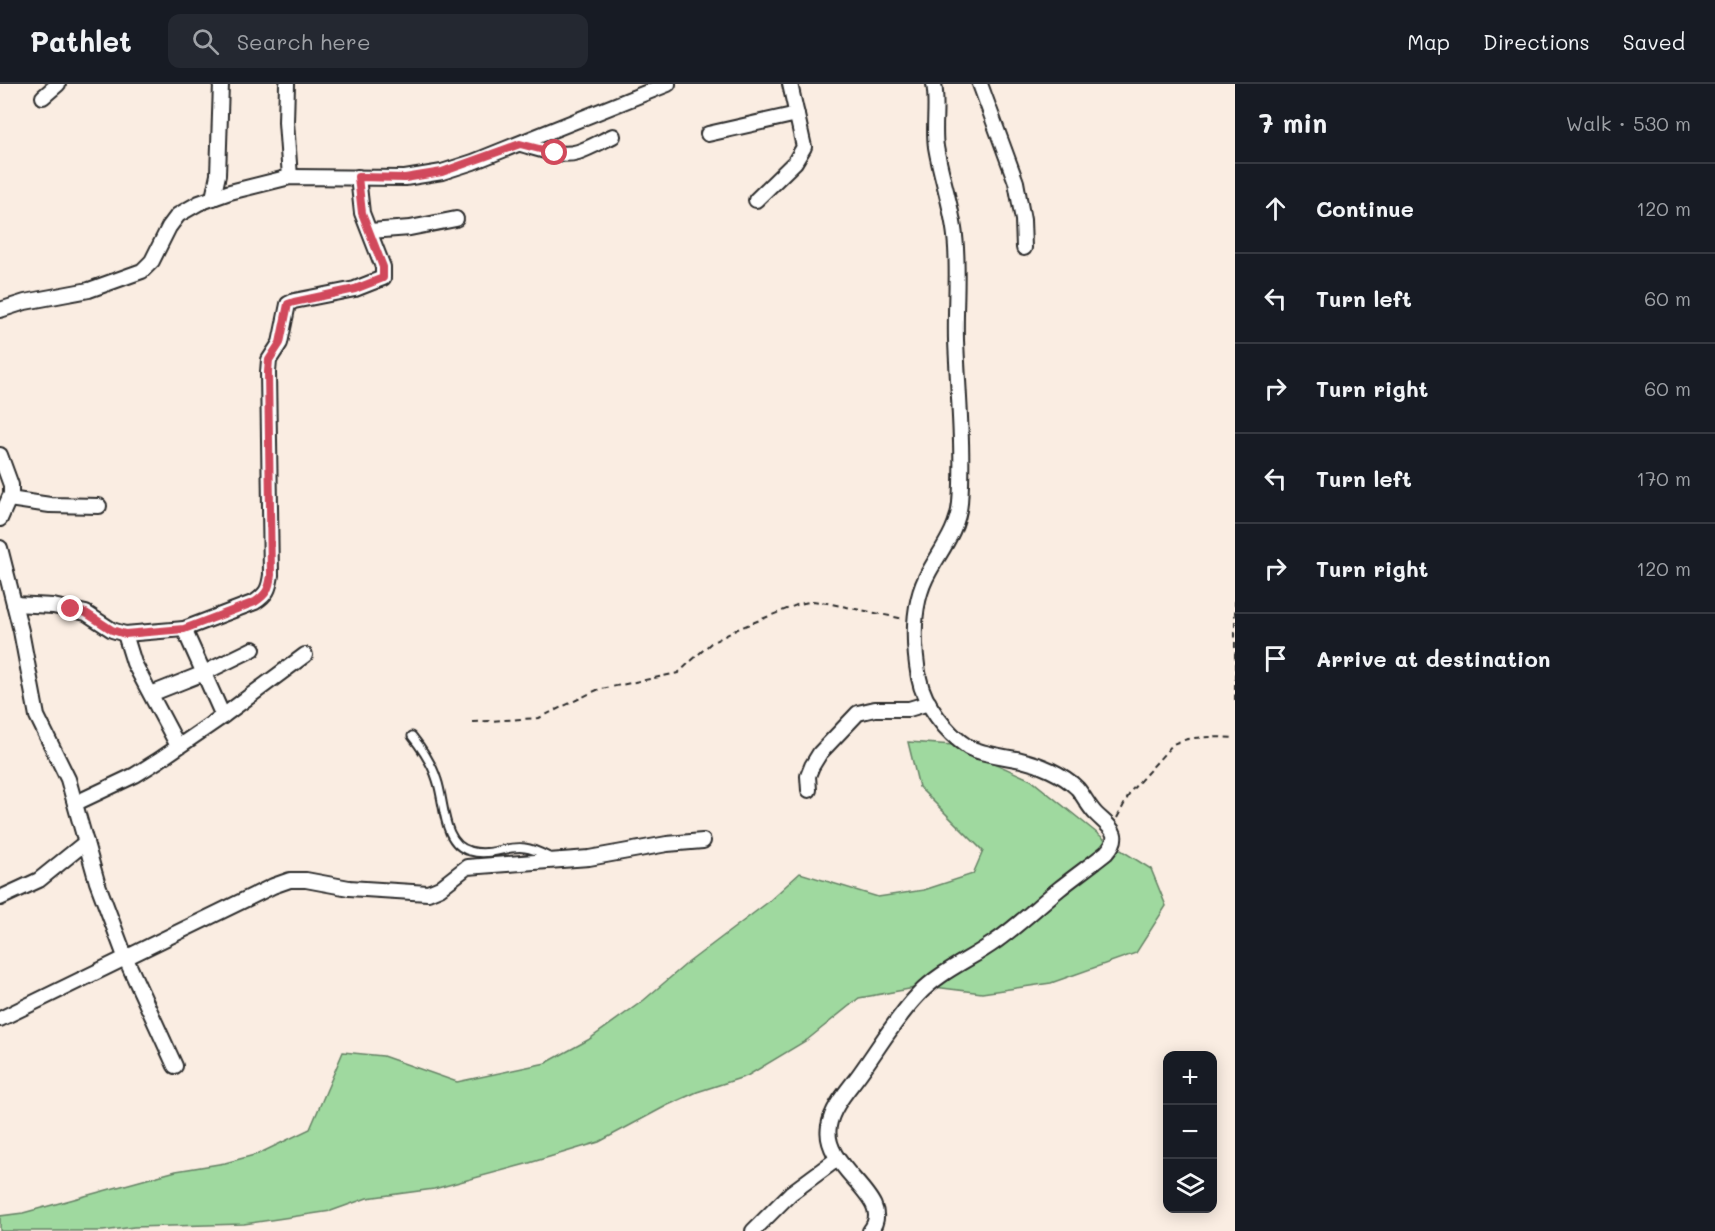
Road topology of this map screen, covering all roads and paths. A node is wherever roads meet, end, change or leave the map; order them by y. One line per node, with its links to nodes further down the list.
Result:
1 (58, 84): 8 (street)
2 (221, 84): 15 (street)
3 (287, 84): 13 (street)
4 (668, 84): 12 (street)
5 (790, 84): 9 (street)
6 (934, 84): 28 (street)
7 (980, 84): 19 (street)
8 (43, 97)
9 (798, 114): 10 (street); 16 (street)
10 (708, 134)
11 (613, 136): 12 (street)
12 (520, 144): 14 (street)
13 (290, 177): 14 (street); 15 (street)
14 (358, 177): 18 (street)
15 (213, 198): 20 (street)
16 (756, 200)
17 (456, 219): 18 (street)
18 (370, 231): 29 (street)
19 (1024, 248)
20 (0, 310)
21 (0, 455): 22 (street)
22 (9, 499): 23 (street); 24 (street)
23 (99, 506)
24 (0, 519)
25 (0, 548): 27 (street)
26 (1235, 600): 35 (path)
27 (14, 604): 30 (street); 43 (street)
28 (915, 622): 36 (street); 38 (path)
29 (184, 629): 30 (street); 33 (street)
30 (125, 634): 34 (street)
31 (253, 649): 33 (street)
32 (305, 655): 37 (street)
33 (204, 673): 34 (street); 37 (street)
34 (151, 694): 41 (street)
35 (1235, 700)
36 (929, 703): 42 (street); 44 (street)
37 (223, 716): 41 (street)
38 (473, 722)
39 (412, 736): 47 (lane)
40 (1235, 738): 44 (path)
41 (178, 746): 43 (street)
42 (809, 790)
43 (76, 803): 46 (street)
44 (1111, 829): 52 (street)
45 (703, 841): 47 (street)
46 (86, 842): 48 (street); 49 (street)
47 (556, 860): 49 (street)
48 (0, 898)
49 (126, 959): 50 (street); 51 (street)
50 (0, 1019)
51 (175, 1066)
52 (837, 1159): 53 (street); 54 (street)
53 (753, 1231)
54 (870, 1231)

